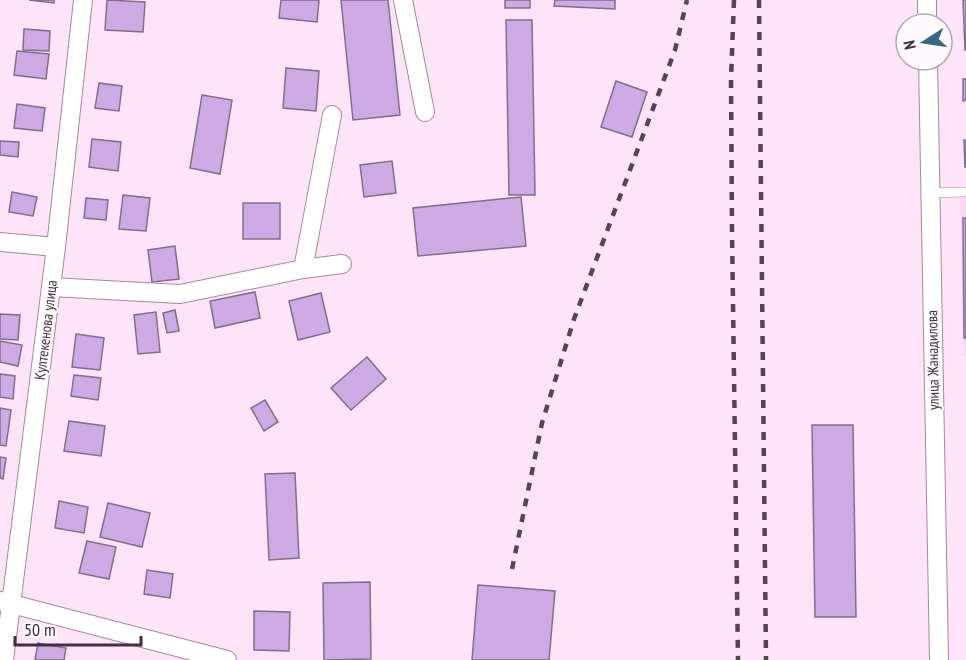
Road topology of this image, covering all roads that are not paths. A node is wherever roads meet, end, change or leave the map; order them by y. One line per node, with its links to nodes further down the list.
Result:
1 (83, 0): 9 (street, Култекенова улица)
2 (404, 0): 4 (street)
3 (928, 72): 7 (street, улица Жанадилова)
4 (425, 112)
5 (332, 115): 11 (street)
6 (966, 192): 7 (lane)
7 (929, 193): 16 (street, улица Жанадилова)
8 (0, 242): 9 (street)
9 (56, 247): 12 (street, Култекенова улица)
10 (342, 264): 11 (street)
11 (303, 268): 12 (street)
12 (51, 287): 13 (street, Култекенова улица)
13 (5, 601): 14 (street, Култекенова улица); 15 (street)
14 (4, 660)
15 (227, 660)
16 (939, 660)

